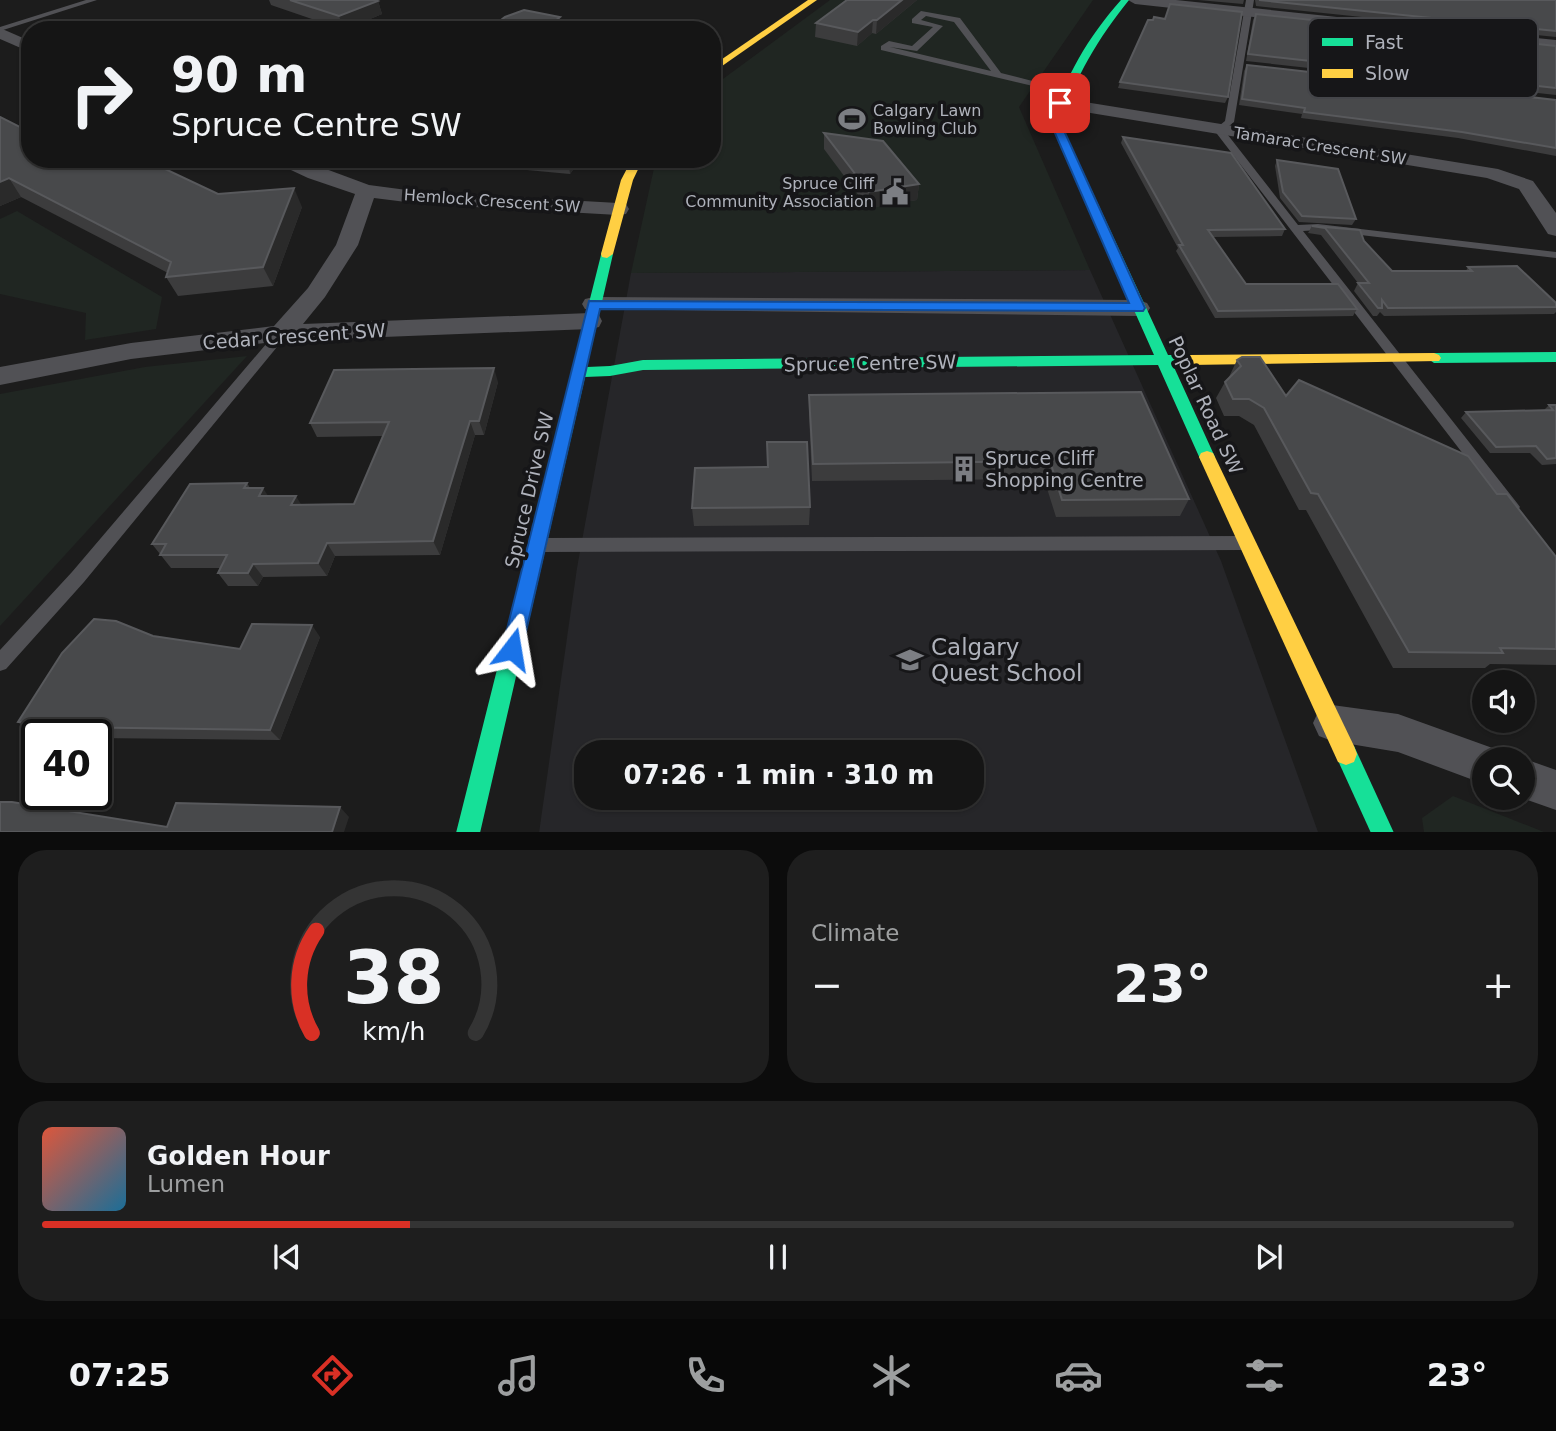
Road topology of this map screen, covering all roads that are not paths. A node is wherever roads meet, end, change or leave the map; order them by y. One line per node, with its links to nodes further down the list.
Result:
1 (93, 0): 7 (lane)
2 (813, 0): 13 (street)
3 (1125, 0): 17 (street)
4 (1135, 0): 5 (street)
5 (1248, 6): 6 (street); 14 (lane)
6 (1343, 18)
7 (30, 21)
8 (21, 24): 9 (lane)
9 (0, 31): 10 (street)
10 (21, 42)
11 (1538, 43): 12 (street)
12 (1556, 45)
13 (721, 64)
14 (1238, 65): 15 (lane); 18 (lane)
15 (1252, 66)
16 (998, 75): 16 (lane); 17 (lane)
17 (1063, 97): 18 (street, Tamarac Crescent SW); 26 (street, Poplar Road SW)
18 (1219, 130): 23 (lane); 24 (street, Tamarac Crescent SW)
19 (302, 168): 21 (street, Hemlock Crescent SW)
20 (633, 168): 22 (street, Spruce Drive SW)
21 (366, 191): 22 (street, Hemlock Crescent SW); 28 (street)
22 (618, 209): 27 (street, Spruce Drive SW)
23 (1296, 228): 25 (lane); 31 (lane)
24 (1556, 229)
25 (1556, 255)
26 (1138, 308): 27 (street); 30 (street, Poplar Road SW)
27 (592, 313): 28 (street, Cedar Crescent SW); 32 (street, Spruce Drive SW)
28 (282, 333): 33 (street, Cedar Crescent SW); 37 (lane)
29 (1556, 358): 31 (street)
30 (1162, 360): 31 (street); 32 (street, Spruce Centre SW); 35 (street, Poplar Road SW)
31 (1399, 360): 34 (lane)
32 (578, 372): 36 (street, Spruce Drive SW)
33 (0, 376)
34 (1522, 521)
35 (1246, 543): 36 (lane); 38 (street, Poplar Road SW)
36 (537, 545): 42 (street, Spruce Drive SW)
37 (0, 663)
38 (1332, 723): 39 (street); 43 (street, Poplar Road SW)
39 (1472, 760)
40 (1535, 783): 41 (street)
41 (1556, 790)
42 (468, 832)
43 (1383, 832)

